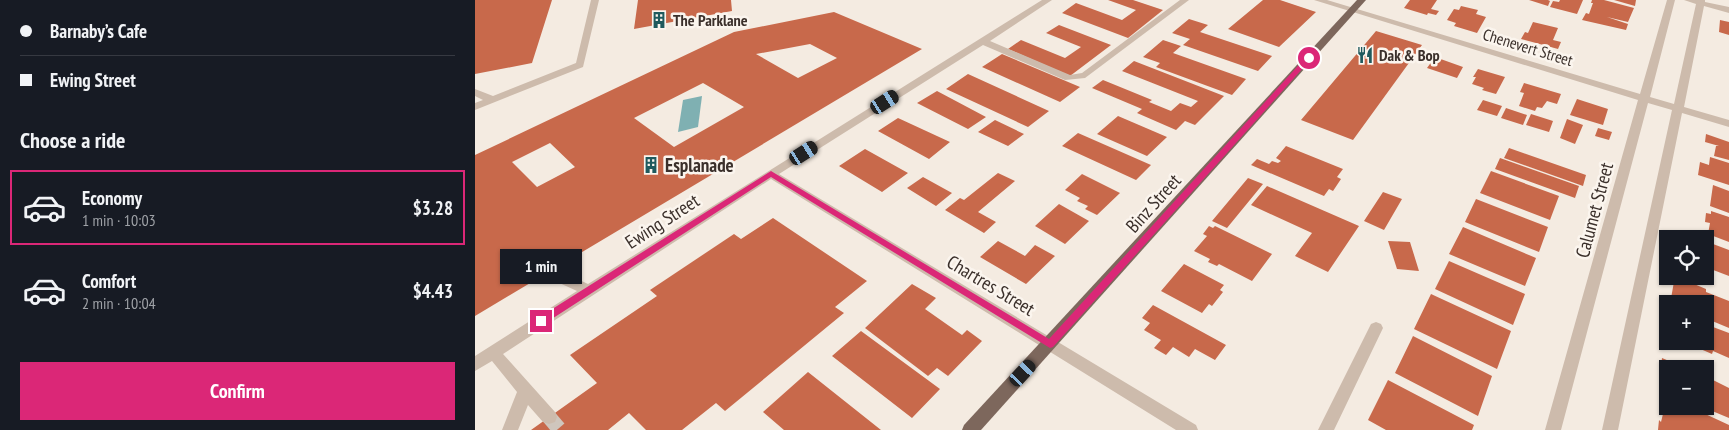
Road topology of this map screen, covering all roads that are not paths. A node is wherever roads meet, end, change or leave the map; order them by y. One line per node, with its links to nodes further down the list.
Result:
1 (595, 0): 14 (street)
2 (1047, 0): 11 (street, Ewing Street)
3 (1185, 0): 11 (street)
4 (1318, 0): 9 (street, Chenevert Street)
5 (1362, 0): 9 (main road, Binz Street)
6 (1671, 0): 13 (street, Calumet Street)
7 (1688, 0): 8 (street)
8 (1701, 2): 10 (street); 16 (street)
9 (1352, 10): 13 (street, Chenevert Street); 22 (main road, Binz Street)
10 (1729, 10)
11 (983, 41): 18 (street, Ewing Street)
12 (475, 92): 14 (street)
13 (1644, 98): 16 (street, Chenevert Street); 31 (street, Calumet Street)
14 (491, 100): 15 (street)
15 (475, 107)
16 (1678, 109): 17 (street, Chenevert Street); 32 (street)
17 (1729, 124)
18 (771, 174): 20 (street, Ewing Street); 22 (street, Chartres Street)
19 (549, 272): 20 (street)
20 (589, 290): 23 (street, Ewing Street)
21 (1376, 328): 30 (street)
22 (1050, 344): 28 (main road, Binz Street); 29 (street, Chartres Street)
23 (493, 352): 24 (street, Ewing Street); 25 (street)
24 (475, 364)
25 (525, 391): 26 (street); 27 (street)
26 (549, 417)
27 (510, 430)
28 (970, 430)
29 (1190, 430)
30 (1326, 430)
31 (1553, 430)
32 (1609, 430)

